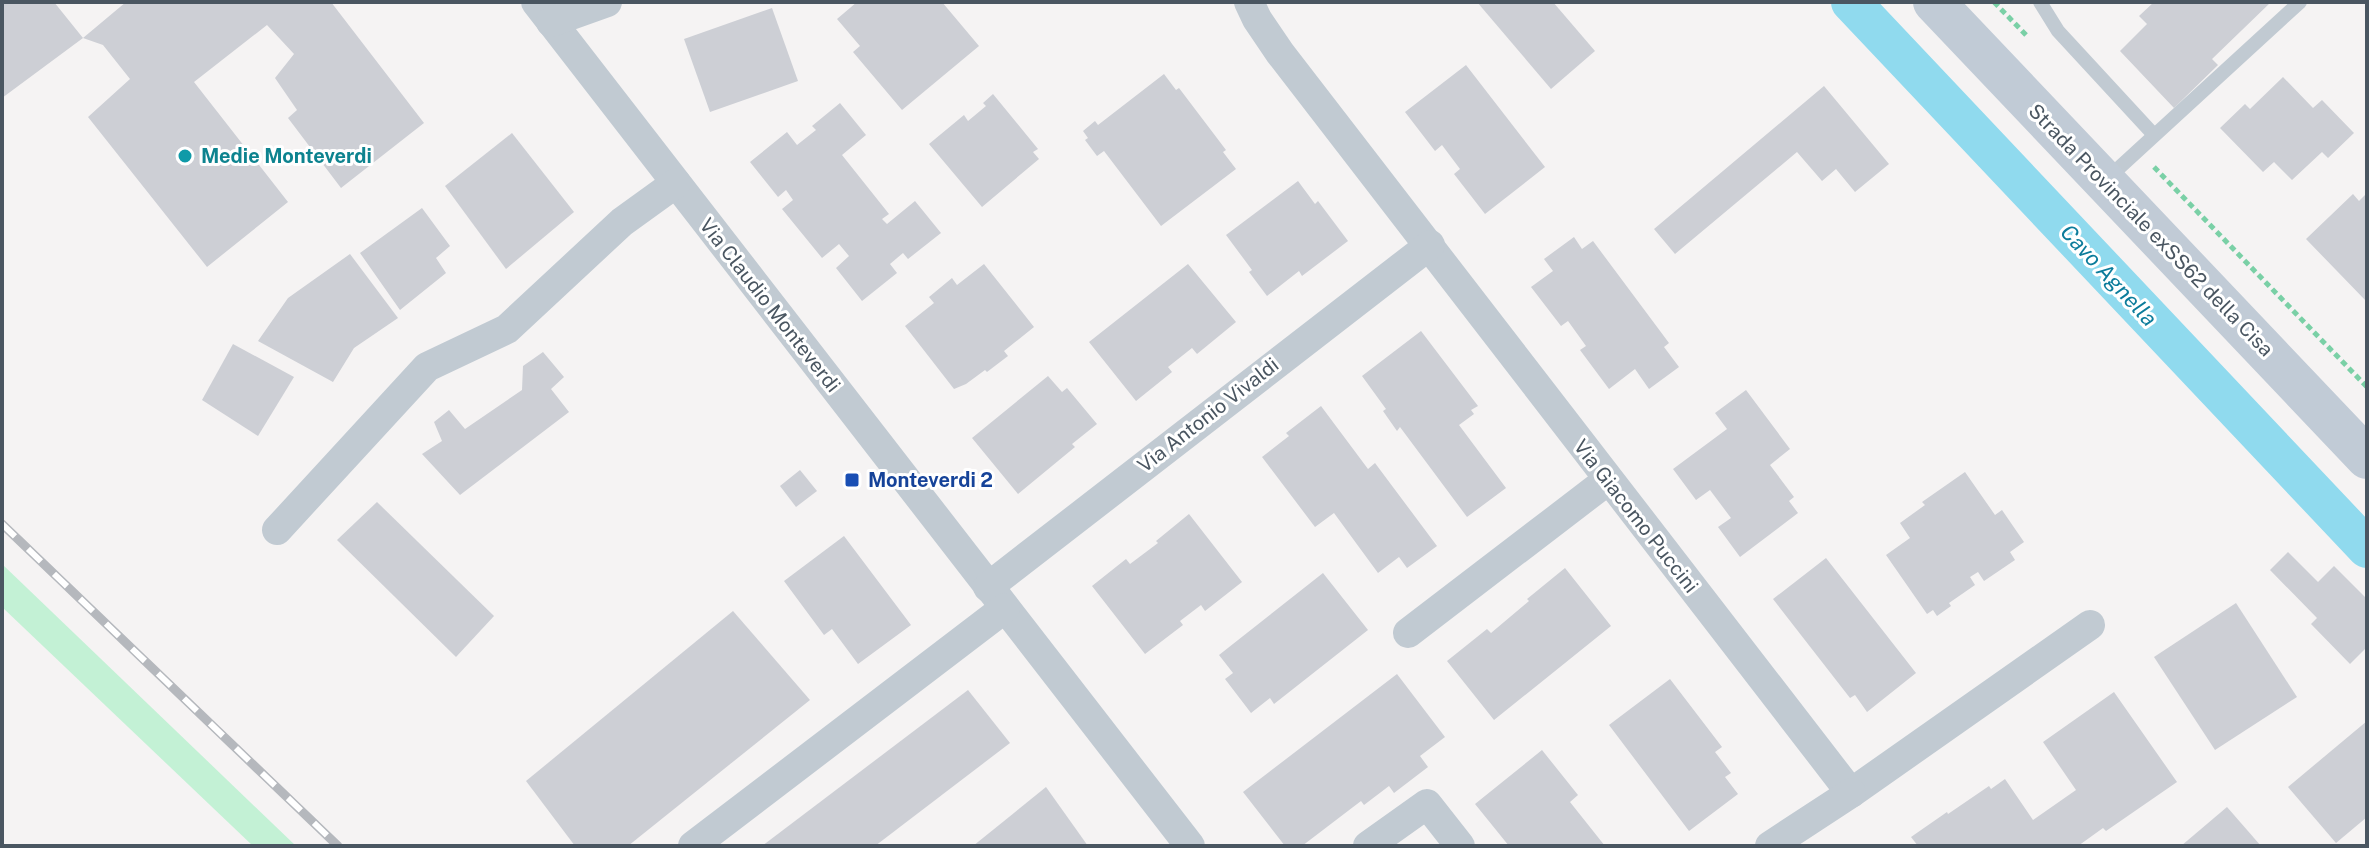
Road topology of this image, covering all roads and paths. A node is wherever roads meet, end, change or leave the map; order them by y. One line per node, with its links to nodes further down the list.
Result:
1 (607, 2): 7 (street)
2 (1249, 2): 13 (street, Via Giacomo Puccini)
3 (1934, 2): 11 (street, Strada Provinciale exSS62 della Cisa)
4 (1994, 2): 8 (path)
5 (2040, 2): 9 (lane)
6 (2300, 2): 9 (lane)
7 (544, 12): 12 (street, Via Claudio Monteverdi)
8 (2027, 36)
9 (2154, 135): 10 (lane)
10 (2137, 150): 11 (lane); 14 (path)
11 (2105, 181): 15 (street, Strada Provinciale exSS62 della Cisa)
12 (676, 183): 17 (street); 18 (street, Via Claudio Monteverdi)
13 (1430, 245): 16 (street, Via Giacomo Puccini); 18 (street, Via Antonio Vivaldi)
14 (2367, 387)
15 (2367, 458)
16 (1608, 480): 20 (street); 21 (street, Via Giacomo Puccini)
17 (277, 530)
18 (996, 597): 22 (street); 23 (street, Via Claudio Monteverdi)
19 (2090, 625): 21 (street)
20 (1408, 633)
21 (1851, 793): 26 (street)
22 (693, 846)
23 (1190, 846)
24 (1368, 846): 25 (street)
25 (1460, 846)
26 (1770, 846)

